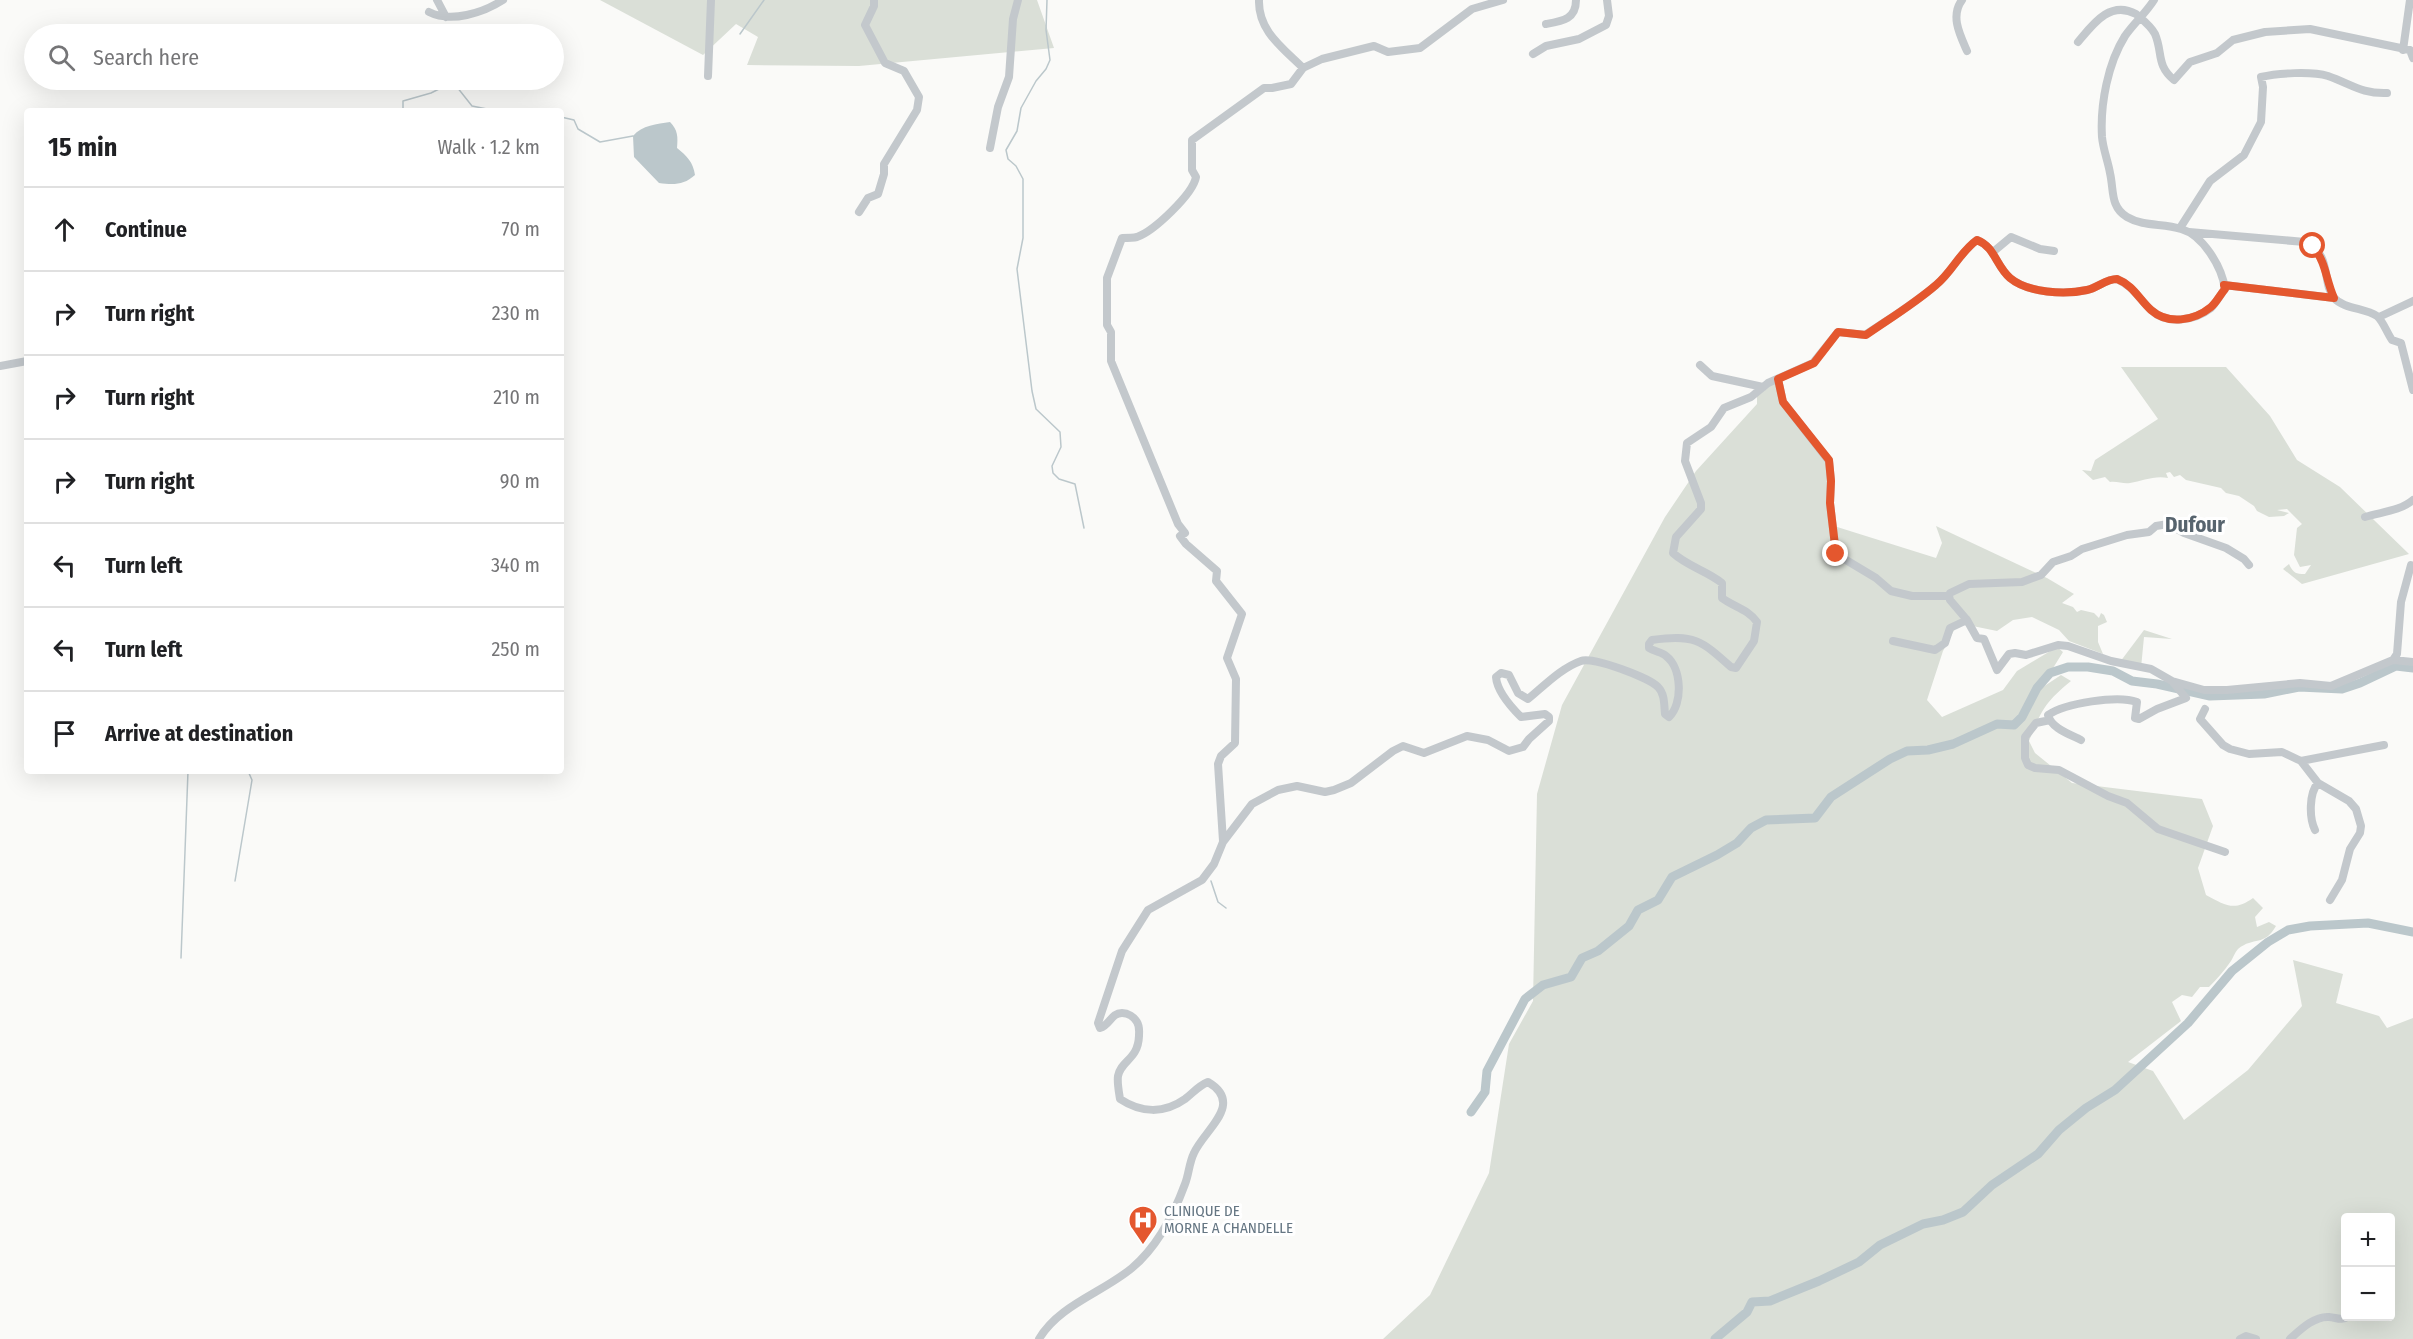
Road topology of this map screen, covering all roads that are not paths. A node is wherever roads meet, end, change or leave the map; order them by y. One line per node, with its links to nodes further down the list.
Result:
1 (437, 0): 14 (street)
2 (502, 0): 14 (street)
3 (711, 0): 23 (street)
4 (874, 0): 26 (street)
5 (1018, 0): 25 (street)
6 (1259, 0): 22 (street)
7 (1503, 0): 22 (street)
8 (1576, 0): 16 (street)
9 (1607, 0): 20 (street)
10 (1962, 0): 19 (street)
11 (2154, 0): 15 (street)
12 (2410, 0): 18 (street)
13 (429, 12): 14 (street)
14 (446, 17)
15 (2140, 18): 17 (street); 18 (street); 27 (street)
16 (1546, 24)
17 (2078, 42)
18 (2403, 50): 21 (street)
19 (1967, 51)
20 (1533, 54)
21 (2413, 58)
22 (1303, 68): 57 (street)
23 (708, 76)
24 (2387, 93): 27 (street)
25 (990, 148)
26 (859, 212)
27 (2184, 230): 30 (street); 31 (street)
28 (2054, 251): 29 (street)
29 (1993, 252): 30 (street); 37 (street)
30 (2224, 285): 31 (street)
31 (2334, 298): 33 (street)
32 (2413, 301): 33 (street)
33 (2379, 317): 39 (street)
34 (24, 362): 36 (street)
35 (1700, 365): 38 (street)
36 (0, 366)
37 (1778, 379): 38 (street); 44 (street)
38 (1763, 387): 57 (street)
39 (2413, 390)
40 (2413, 500): 41 (street)
41 (2365, 517)
42 (2249, 565): 44 (street)
43 (2411, 565): 47 (street)
44 (1949, 596): 45 (street)
45 (1967, 620): 46 (street); 49 (street)
46 (1893, 640)
47 (2393, 660): 48 (street); 49 (street)
48 (2413, 662)
49 (2172, 681): 51 (street)
50 (2205, 709): 54 (street)
51 (2050, 720): 52 (street); 58 (street)
52 (2081, 740)
53 (2384, 745): 54 (street)
54 (2301, 761): 55 (street)
55 (2318, 783): 56 (street); 59 (street)
56 (2315, 830)
57 (1223, 842): 61 (street)
58 (2225, 852)
59 (2330, 900)
60 (2341, 1320): 64 (street)
61 (1039, 1339)
62 (2240, 1339): 63 (street)
63 (2256, 1339)
64 (2289, 1339)

